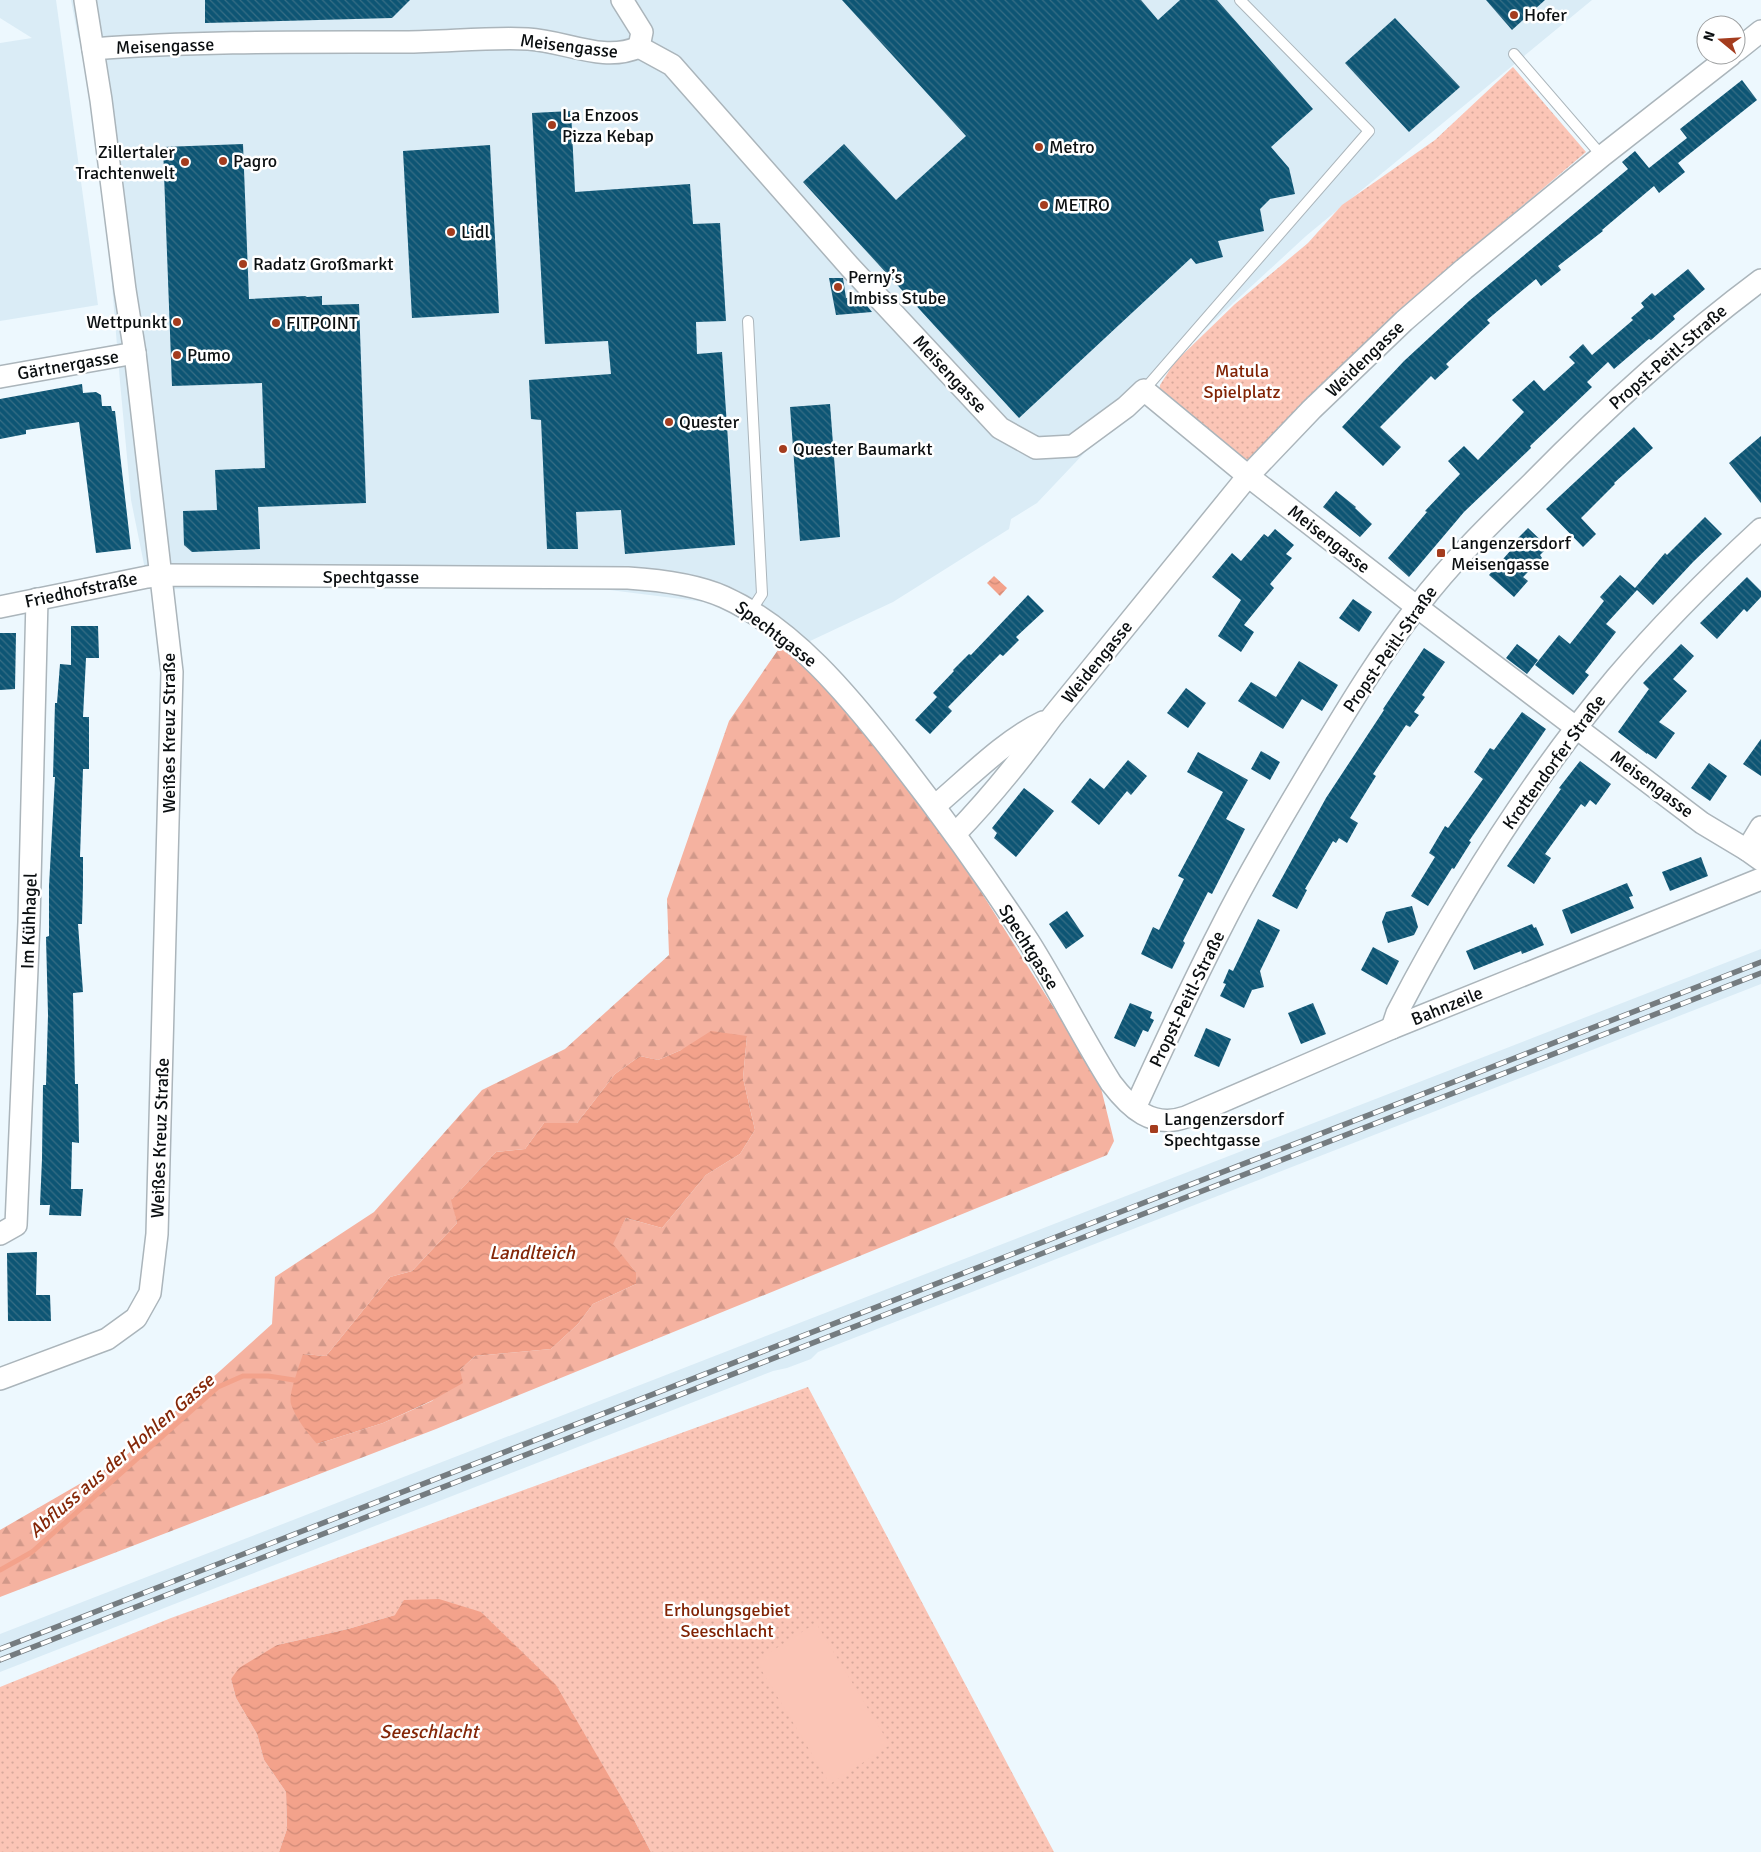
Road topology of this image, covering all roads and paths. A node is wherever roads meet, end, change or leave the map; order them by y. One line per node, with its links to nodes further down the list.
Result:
1 (84, 0): 7 (street, Weißes Kreuz Straße)
2 (622, 0): 6 (street)
3 (1240, 0): 15 (lane)
4 (1761, 31): 5 (street)
5 (1746, 43)
6 (640, 47): 7 (street, Meisengasse); 15 (street, Meisengasse)
7 (93, 49): 13 (street, Weißes Kreuz Straße)
8 (1514, 54): 10 (lane)
9 (1718, 65): 10 (street, Weidengasse)
10 (1602, 156): 16 (street, Weidengasse)
11 (1761, 280): 21 (street, Propst-Peitl-Straße)
12 (748, 321): 22 (lane)
13 (135, 353): 14 (street, Gärtnergasse); 18 (street, Weißes Kreuz Straße)
14 (0, 378)
15 (1144, 390): 16 (street, Meisengasse)
16 (1248, 476): 21 (street, Meisengasse); 23 (street, Weidengasse)
17 (1761, 529): 24 (street, Krottendorfer Straße)
18 (162, 575): 19 (street, Friedhofstraße); 22 (street, Spechtgasse); 33 (street, Weißes Kreuz Straße)
19 (37, 599): 20 (street, Friedhofstraße); 32 (street, Im Kühhagel)
20 (0, 607)
21 (1416, 607): 24 (street, Meisengasse); 31 (street, Propst-Peitl-Straße)
22 (751, 611): 25 (street, Spechtgasse)
23 (1052, 717): 25 (street, Weidengasse); 27 (street, Weidengasse)
24 (1577, 727): 28 (street, Meisengasse); 30 (street, Krottendorfer Straße)
25 (935, 806): 27 (street, Spechtgasse)
26 (1761, 828): 28 (street)
27 (955, 834): 31 (street, Spechtgasse)
28 (1754, 855)
29 (1761, 879): 30 (street, Bahnzeile)
30 (1392, 1028): 31 (street, Bahnzeile)
31 (1135, 1108)
32 (0, 1234)
33 (0, 1379)

